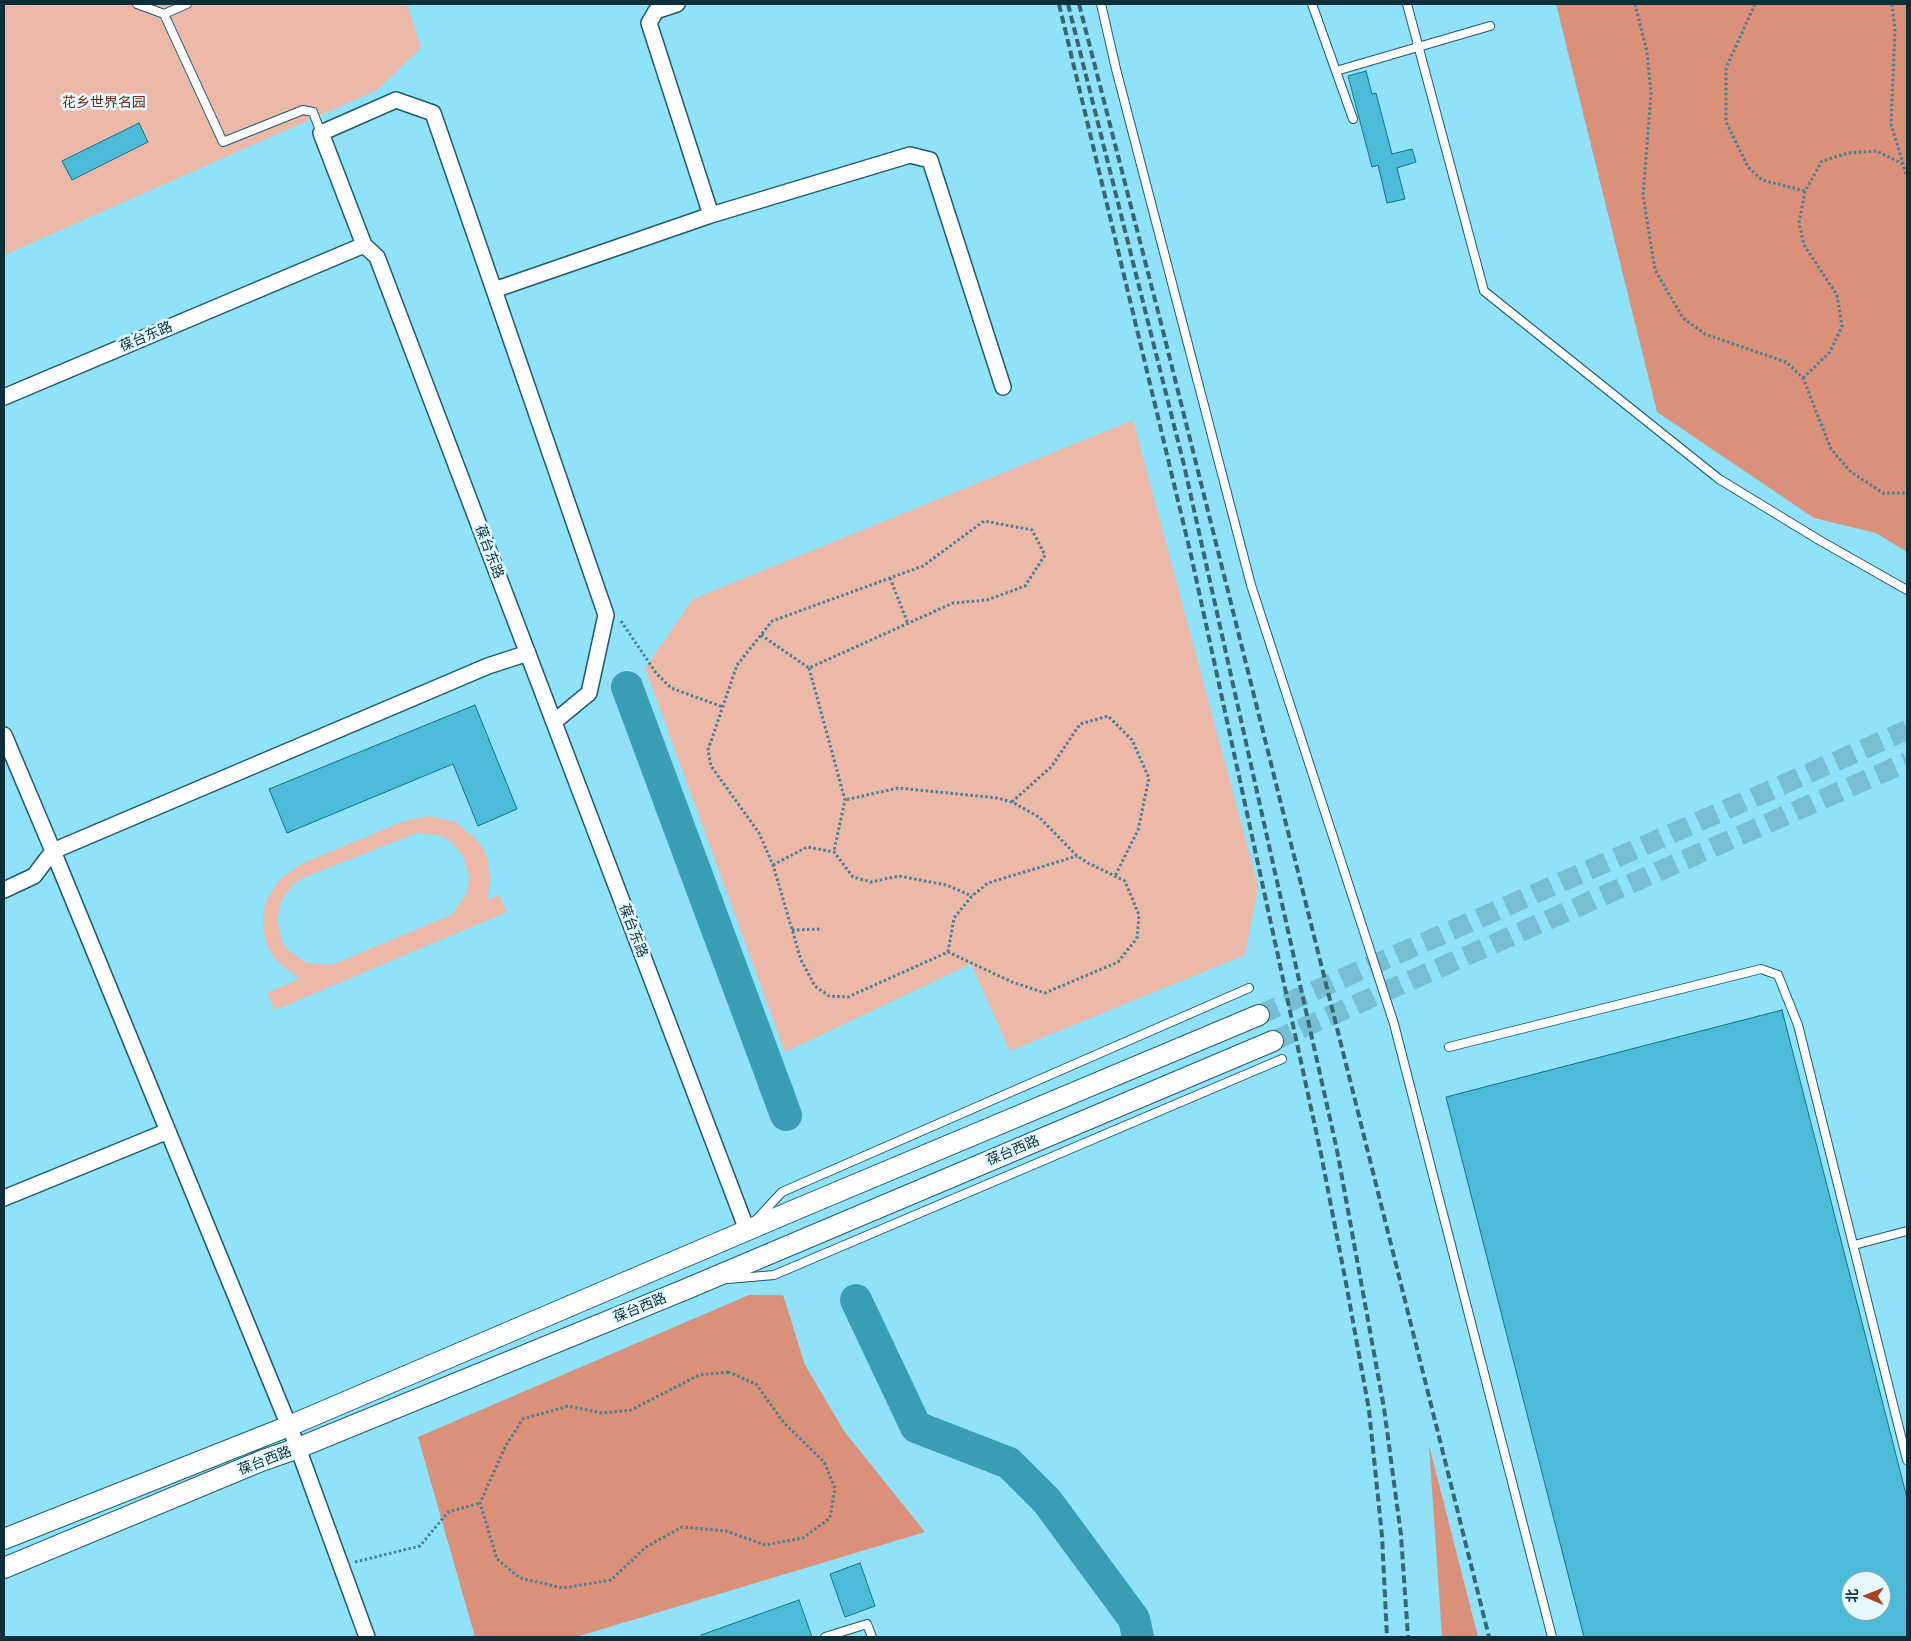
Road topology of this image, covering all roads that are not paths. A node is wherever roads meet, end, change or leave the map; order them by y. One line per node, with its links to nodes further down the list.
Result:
1 (137, 4): 7 (lane)
2 (187, 4): 7 (lane)
3 (677, 4): 13 (street)
4 (1101, 4): 43 (lane)
5 (1312, 4): 10 (lane)
6 (1407, 4): 9 (lane)
7 (164, 14): 12 (lane)
8 (1490, 26): 9 (lane)
9 (1419, 47): 10 (lane); 18 (lane)
10 (1336, 71): 11 (lane)
11 (1353, 119)
12 (321, 134): 14 (street); 15 (street)
13 (711, 215): 15 (street); 16 (street)
14 (364, 245): 17 (street, 葆台东路); 19 (street, 葆台东路)
15 (494, 290): 20 (street)
16 (1003, 387)
17 (4, 397)
18 (1907, 590)
19 (528, 653): 20 (street, 葆台东路); 22 (street)
20 (554, 722): 31 (street, 葆台东路)
21 (4, 735): 22 (street)
22 (53, 851): 23 (street); 29 (street)
23 (4, 890)
24 (1248, 988): 31 (lane)
25 (1259, 1015): 31 (street, 葆台西路)
26 (1273, 1041): 34 (street, 葆台西路)
27 (1450, 1047): 33 (lane)
28 (1282, 1059): 34 (lane)
29 (168, 1131): 30 (street); 35 (street)
30 (4, 1198)
31 (747, 1230): 35 (street, 葆台西路)
32 (1907, 1231): 33 (lane)
33 (1854, 1245): 37 (lane)
34 (706, 1281): 36 (street, 葆台西路)
35 (289, 1426): 36 (street); 38 (street, 葆台西路)
36 (298, 1448): 39 (street, 葆台西路); 40 (street)
37 (1907, 1460)
38 (4, 1539)
39 (4, 1568)
40 (367, 1637)
41 (825, 1637): 42 (lane)
42 (872, 1637)
43 (1552, 1637)

